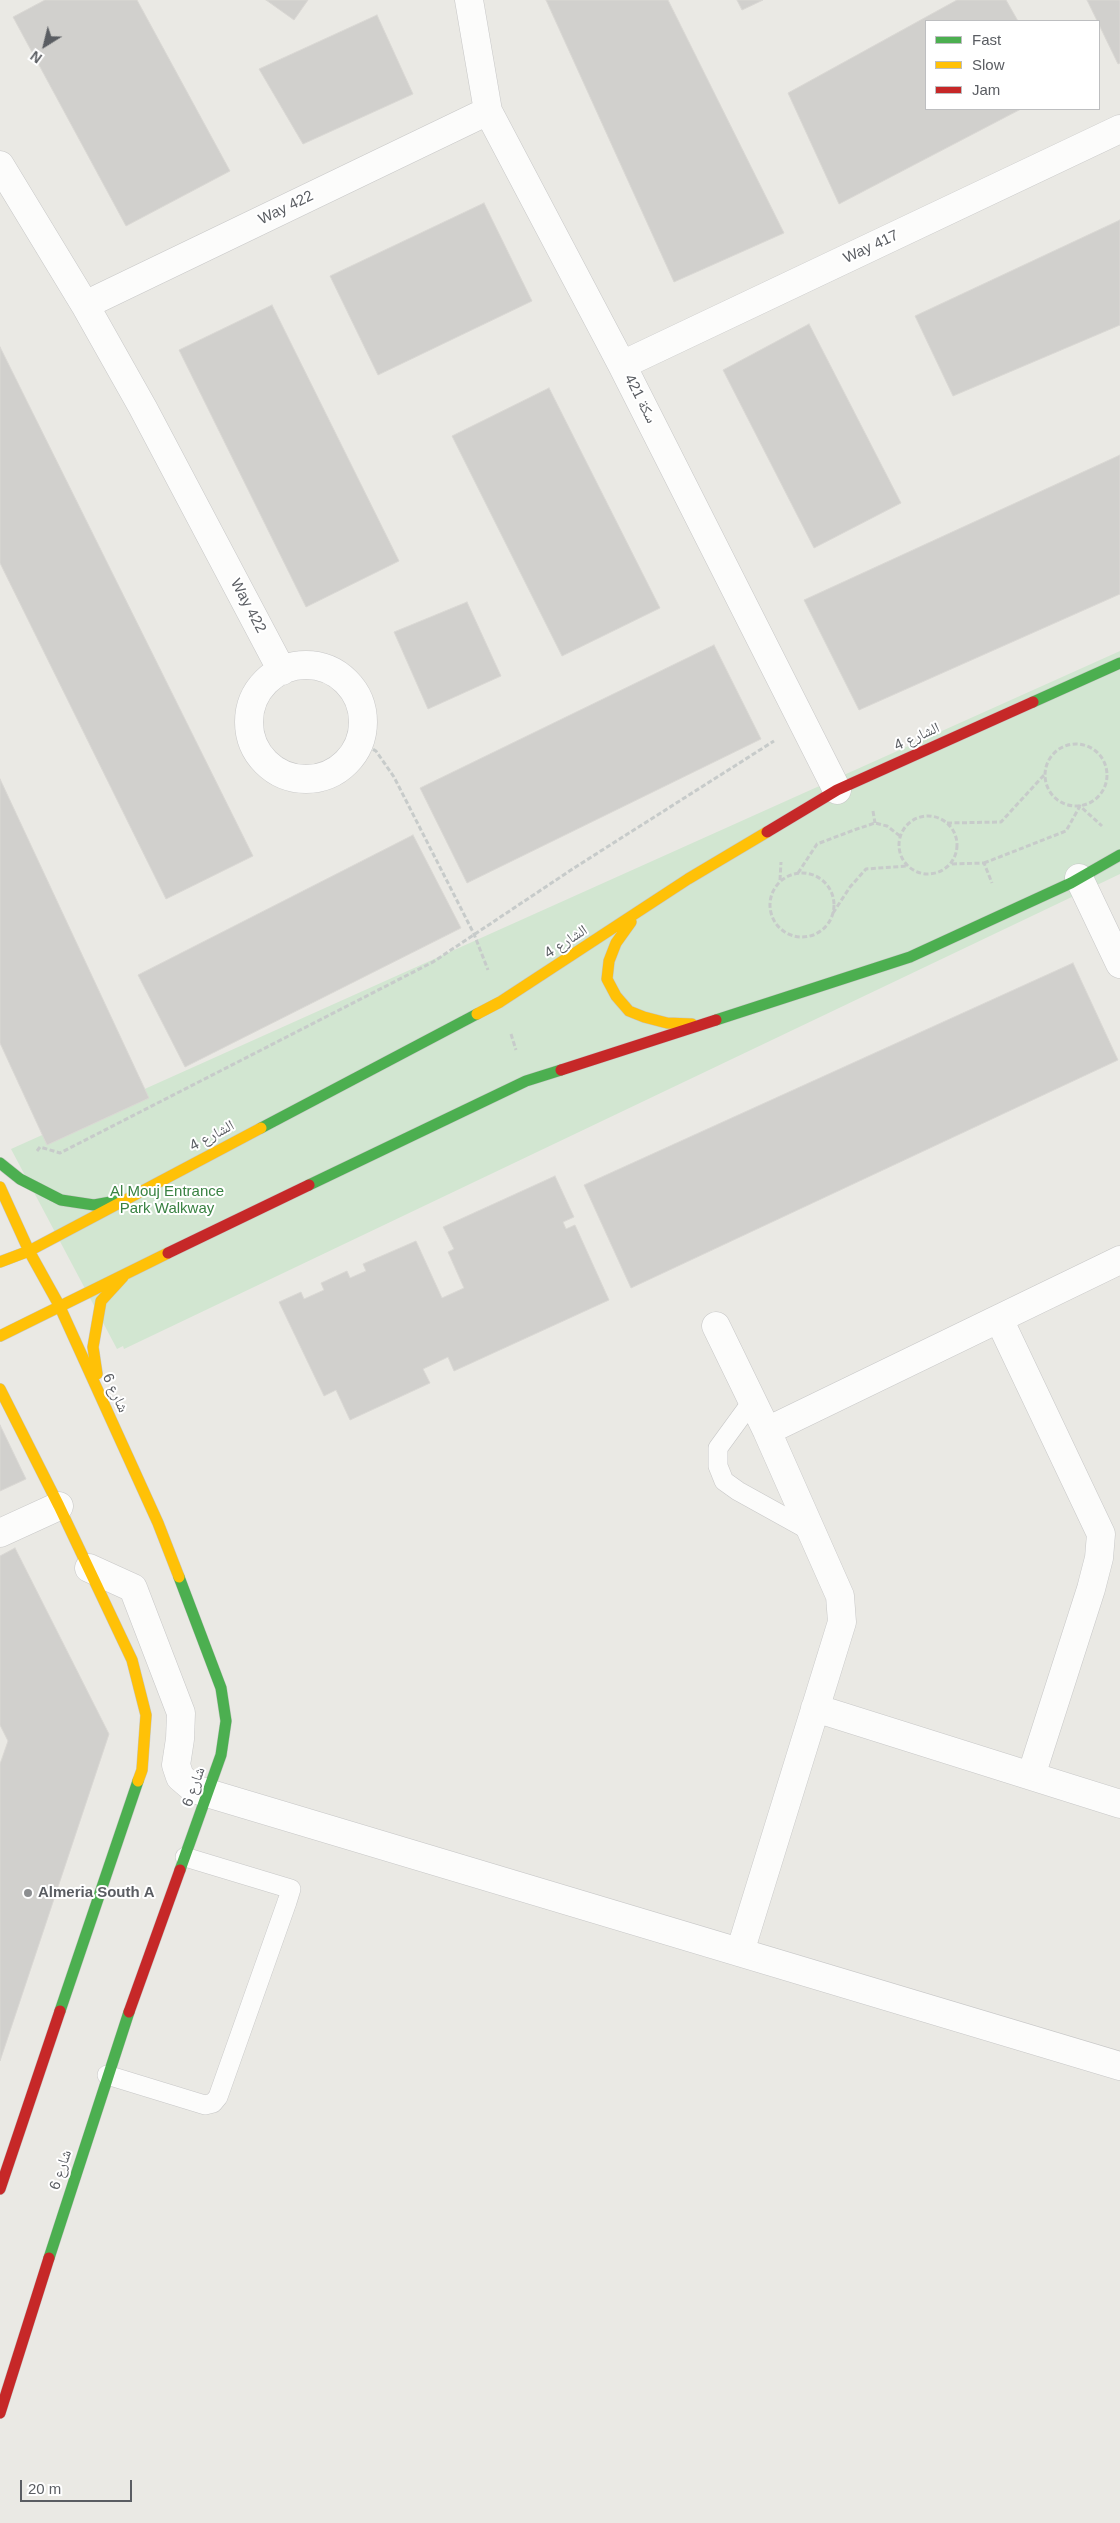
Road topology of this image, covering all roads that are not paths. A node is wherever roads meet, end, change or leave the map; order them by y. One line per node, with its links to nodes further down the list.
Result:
1 (469, 0): 2 (street, سكة 421)
2 (488, 110): 5 (street, Way 422); 6 (street, سكة 421)
3 (1120, 129): 6 (street, Way 417)
4 (0, 165): 5 (street, Way 422)
5 (85, 305): 8 (street, Way 422)
6 (622, 365): 9 (street, سكة 421)
7 (1120, 663): 9 (street, الشارع 4)
8 (282, 670): 8 (street)
9 (837, 790): 12 (street, الشارع 4)
10 (1120, 855): 11 (street)
11 (1079, 878): 13 (street); 14 (street)
12 (638, 913): 14 (street); 17 (street, الشارع 4)
13 (1120, 964)
14 (701, 1025): 21 (street)
15 (0, 1163): 17 (street)
16 (0, 1187): 18 (street, شارع 6)
17 (124, 1200): 18 (street, الشارع 4)
18 (29, 1251): 20 (street, الشارع 4); 22 (street, شارع 6)
19 (1120, 1260): 23 (street)
20 (0, 1262)
21 (126, 1274): 22 (street); 27 (street)
22 (59, 1305): 25 (street); 27 (street, شارع 6)
23 (999, 1319): 29 (street); 35 (street)
24 (716, 1326): 28 (street)
25 (0, 1336)
26 (0, 1389): 30 (street)
27 (100, 1396): 36 (street, شارع 6)
28 (753, 1400): 29 (street); 31 (lane)
29 (767, 1431): 31 (street)
30 (59, 1506): 32 (street); 33 (street)
31 (812, 1532): 34 (street)
32 (0, 1533)
33 (89, 1568): 36 (street); 42 (street)
34 (815, 1708): 35 (street); 39 (street)
35 (1031, 1776): 37 (street)
36 (208, 1792): 38 (street, شارع 6); 39 (street)
37 (1120, 1804)
38 (185, 1857): 41 (street, شارع 6); 41 (lane)
39 (740, 1952): 40 (street)
40 (1120, 2066)
41 (107, 2075): 43 (street, شارع 6)
42 (0, 2189)
43 (1, 2409)

